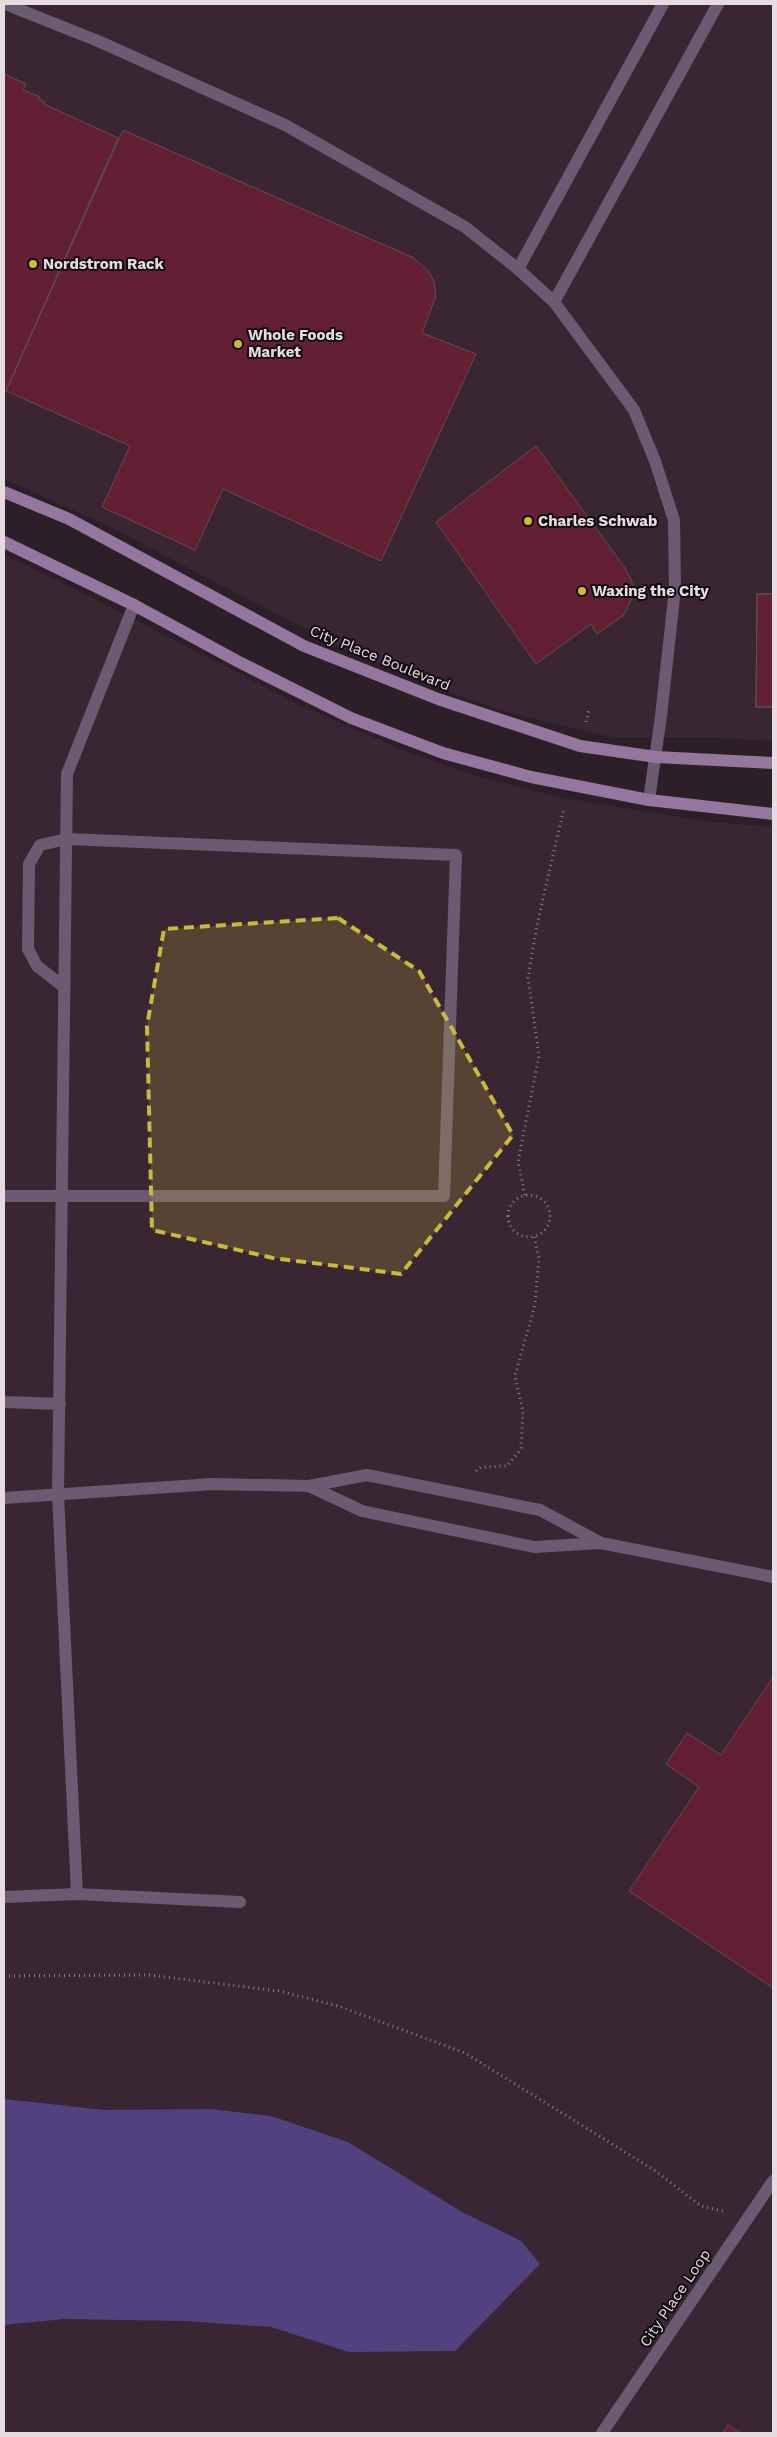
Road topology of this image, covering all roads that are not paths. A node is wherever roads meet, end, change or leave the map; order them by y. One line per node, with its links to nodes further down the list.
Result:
1 (5, 4): 4 (street)
2 (663, 4): 4 (street)
3 (718, 4): 5 (street)
4 (518, 269): 5 (street)
5 (554, 302): 9 (street)
6 (4, 492): 9 (street, City Place Boulevard)
7 (4, 542): 8 (street)
8 (134, 605): 11 (street); 13 (street)
9 (656, 757): 10 (street, City Place Boulevard); 11 (street)
10 (773, 763)
11 (649, 800): 12 (street)
12 (773, 814)
13 (67, 839): 14 (street); 14 (street); 16 (street)
14 (64, 987): 16 (street)
15 (4, 1196): 16 (street)
16 (62, 1196): 18 (street)
17 (4, 1402): 18 (street)
18 (60, 1404): 20 (street)
19 (309, 1486): 20 (street); 22 (street); 22 (street)
20 (58, 1495): 21 (street); 24 (street)
21 (4, 1498)
22 (601, 1543): 23 (street)
23 (773, 1577)
24 (77, 1894): 25 (street); 26 (street)
25 (4, 1897)
26 (240, 1902)
27 (773, 2181): 28 (street, City Place Loop)
28 (602, 2433)

